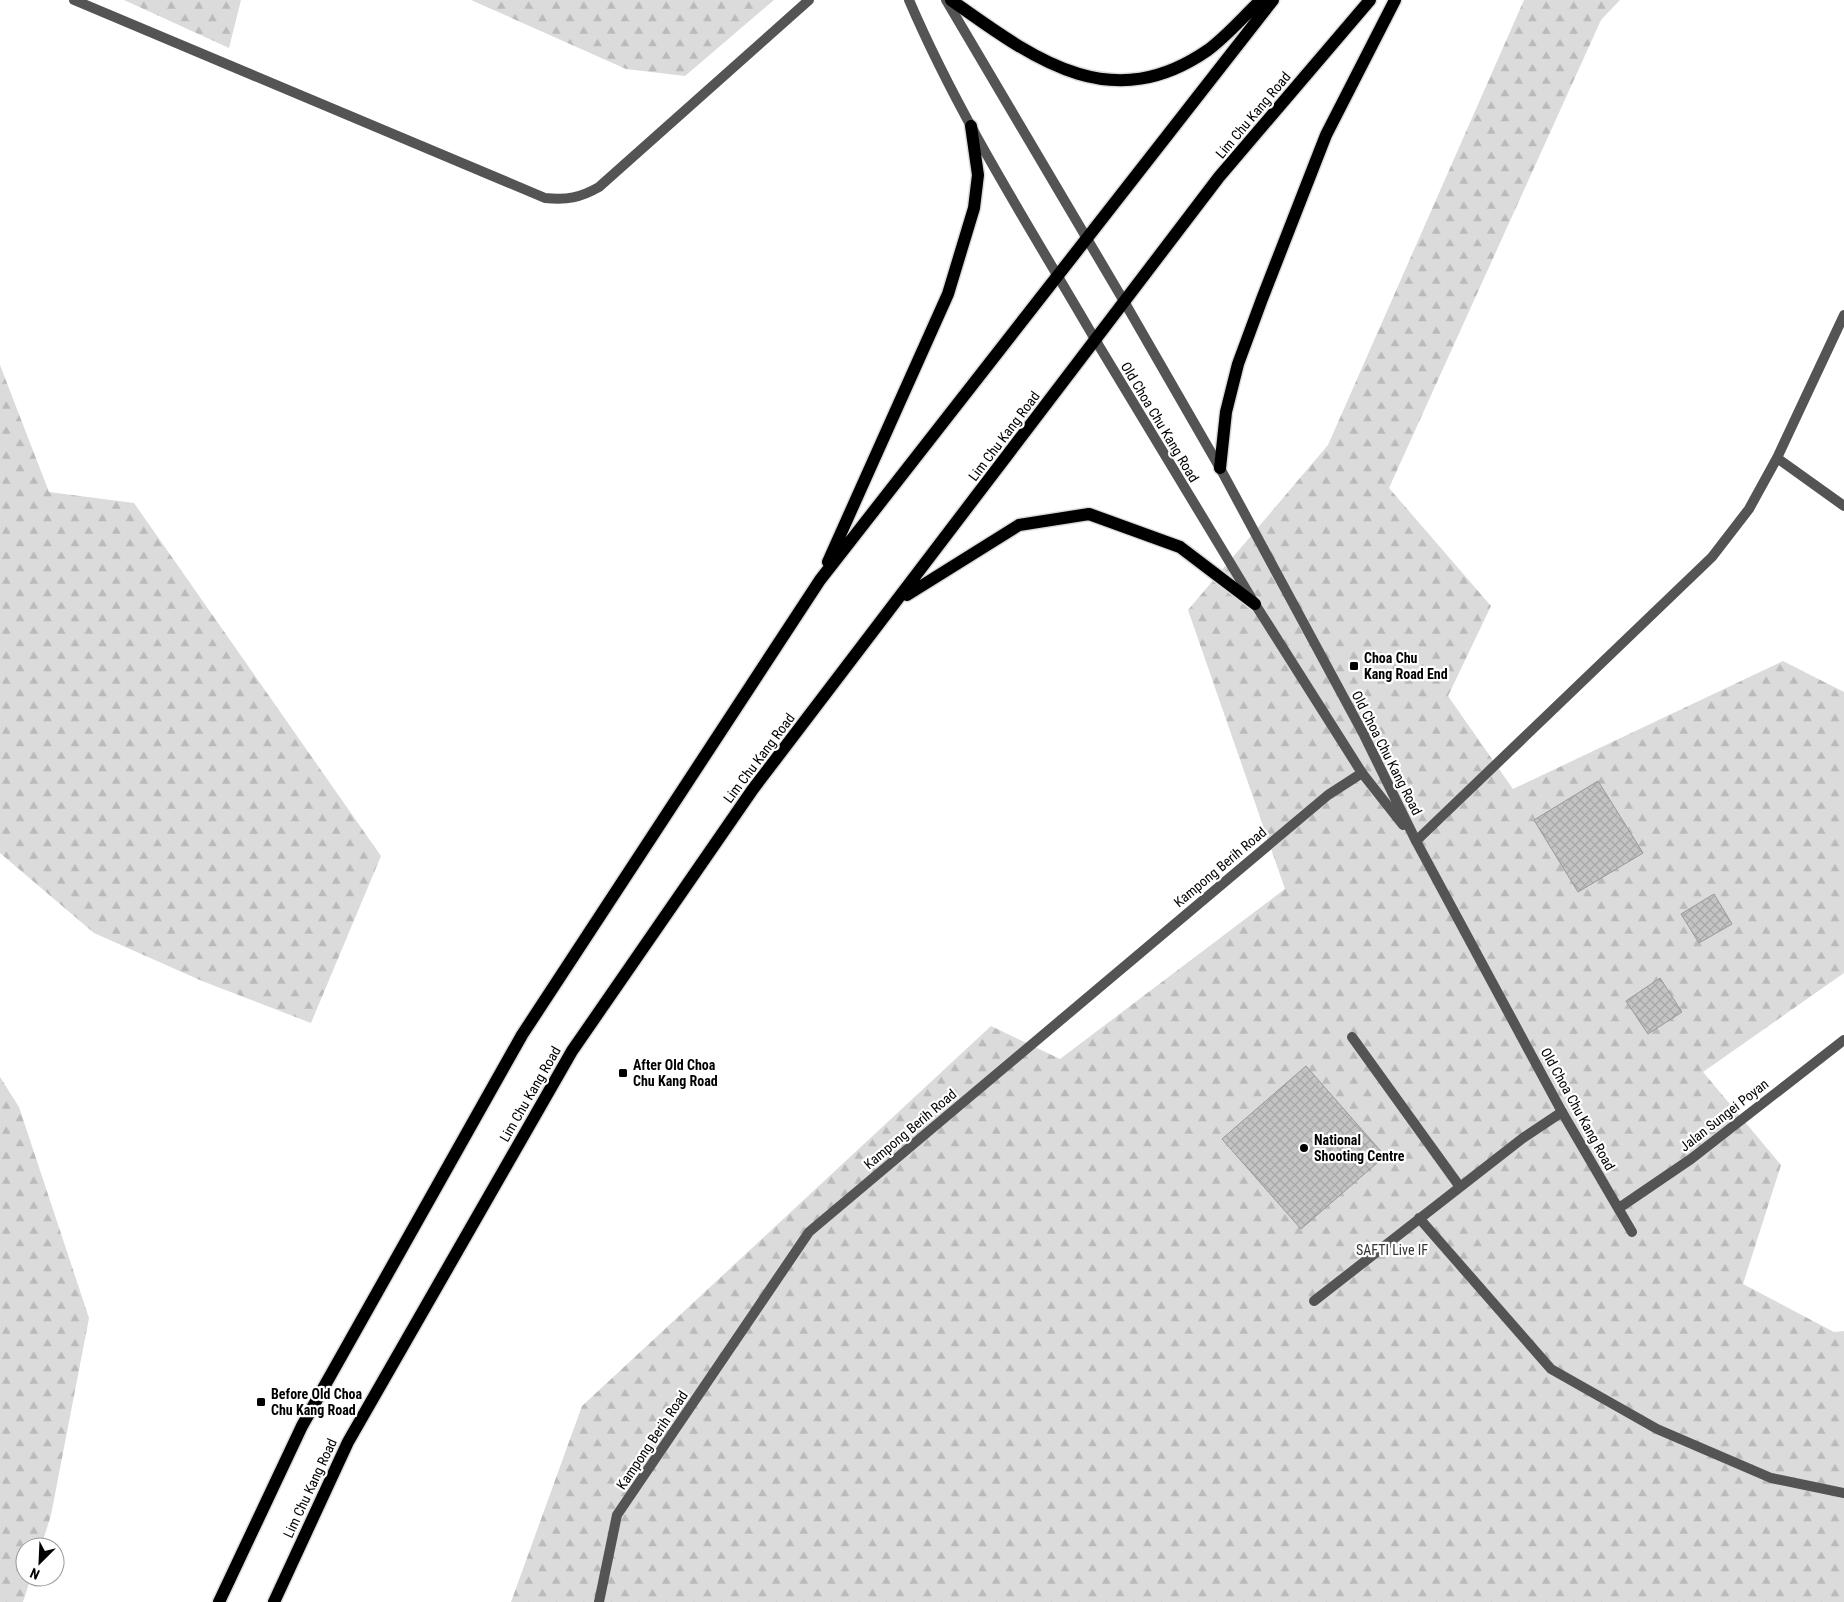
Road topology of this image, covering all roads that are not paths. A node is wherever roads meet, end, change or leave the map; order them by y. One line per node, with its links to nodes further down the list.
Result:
1 (74, 0): 2 (street)
2 (809, 0)
3 (909, 0): 10 (street, Old Choa Chu Kang Road)
4 (946, 0): 11 (street, Old Choa Chu Kang Road)
5 (951, 0): 6 (main road)
6 (1260, 0)
7 (1273, 0): 11 (main road)
8 (1370, 0): 13 (main road, Lim Chu Kang Road)
9 (1395, 0): 17 (main road)
10 (971, 126): 12 (street, Old Choa Chu Kang Road); 19 (main road)
11 (1088, 238): 12 (main road); 13 (street, Old Choa Chu Kang Road)
12 (1058, 275): 15 (street, Old Choa Chu Kang Road); 19 (main road)
13 (1125, 303): 15 (main road, Lim Chu Kang Road); 17 (street, Old Choa Chu Kang Road)
14 (1844, 315): 16 (street)
15 (1096, 340): 20 (main road, Lim Chu Kang Road); 21 (street, Old Choa Chu Kang Road)
16 (1777, 458): 18 (street); 23 (street)
17 (1220, 468): 23 (street, Old Choa Chu Kang Road)
18 (1844, 506)
19 (820, 580): 33 (main road)
20 (898, 600): 21 (main road); 34 (main road, Lim Chu Kang Road)
21 (1255, 604): 22 (street, Old Choa Chu Kang Road)
22 (1362, 773): 23 (street, Old Choa Chu Kang Road); 35 (street, Kampong Berih Road)
23 (1416, 841): 26 (street, Old Choa Chu Kang Road)
24 (1352, 1037): 27 (street)
25 (1844, 1040): 28 (street, Jalan Sungei Poyan)
26 (1562, 1112): 27 (street); 28 (street, Old Choa Chu Kang Road)
27 (1460, 1187): 29 (street)
28 (1618, 1208): 30 (street, Old Choa Chu Kang Road)
29 (1419, 1218): 31 (street); 32 (street)
30 (1632, 1232)
31 (1314, 1300)
32 (1844, 1494)
33 (219, 1602)
34 (274, 1602)
35 (599, 1602)

